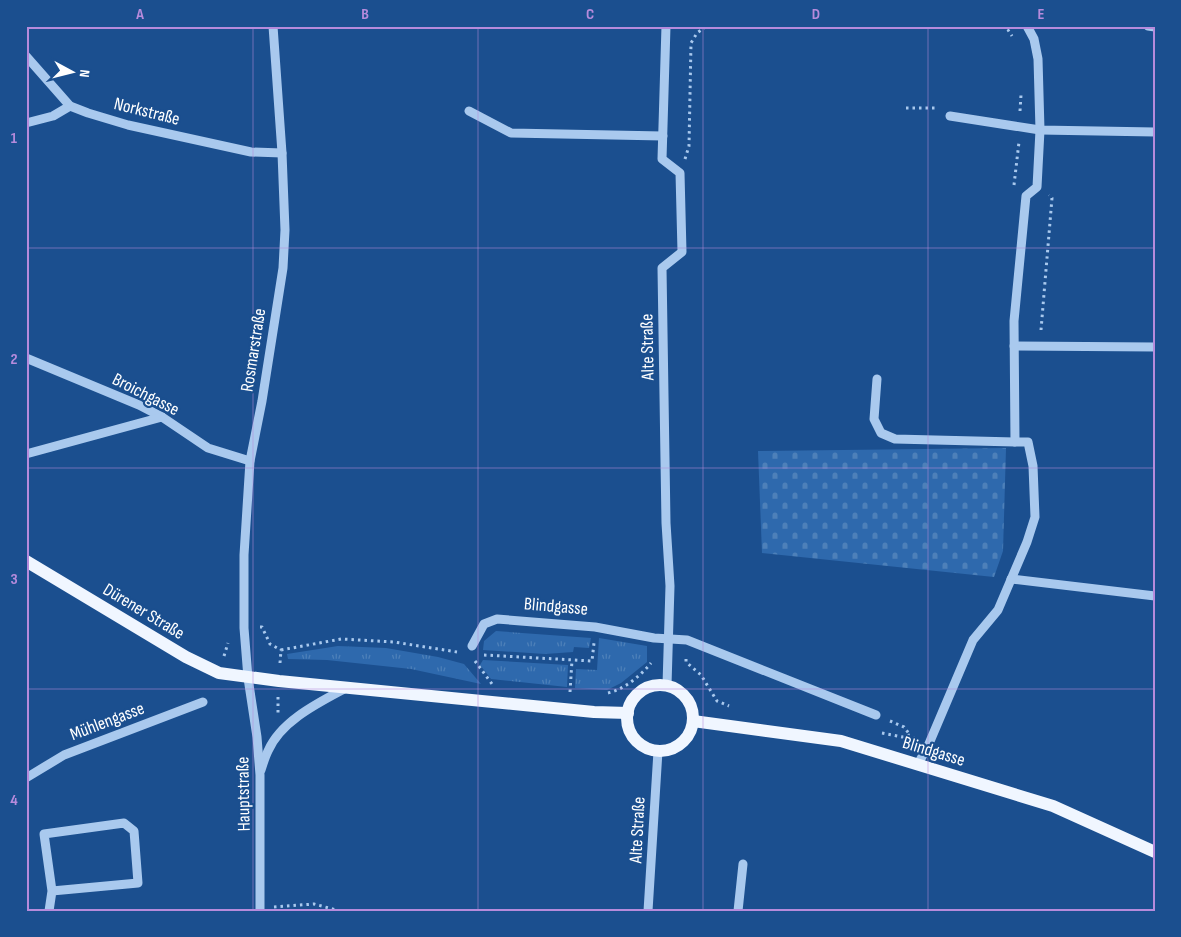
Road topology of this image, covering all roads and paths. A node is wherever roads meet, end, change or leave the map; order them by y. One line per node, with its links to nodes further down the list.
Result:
1 (273, 26): 15 (street, Rosmarstraße)
2 (666, 26): 14 (street)
3 (707, 26): 16 (path)
4 (1027, 26): 12 (street)
5 (1148, 26): 6 (street)
6 (1155, 27)
7 (26, 56): 8 (street)
8 (70, 106): 11 (street); 15 (street, Norkstraße)
9 (469, 111): 14 (street)
10 (950, 116): 12 (street)
11 (26, 123)
12 (1040, 130): 13 (street); 17 (street)
13 (1155, 132)
14 (663, 136): 16 (street)
15 (282, 153): 24 (street, Rosmarstraße)
16 (680, 173): 30 (street, Alte Straße)
17 (1014, 346): 18 (street); 22 (street)
18 (1155, 346)
19 (26, 358): 21 (street, Broichgasse)
20 (876, 379): 22 (street)
21 (162, 417): 23 (street); 24 (street, Broichgasse)
22 (1015, 442): 26 (street)
23 (26, 454)
24 (250, 461): 36 (street, Rosmarstraße)
25 (26, 561): 36 (main road, Dürener Straße)
26 (1011, 579): 27 (street); 52 (street)
27 (1155, 596)
28 (595, 628): 29 (street, Blindgasse); 32 (street, Blindgasse); 35 (path)
29 (654, 638): 30 (street, Blindgasse); 44 (path)
30 (670, 640): 31 (street, Blindgasse); 39 (street, Alte Straße)
31 (687, 640): 46 (path); 48 (street, Blindgasse)
32 (471, 650): 38 (path)
33 (460, 653): 37 (path)
34 (479, 655): 35 (path)
35 (572, 660): 42 (path)
36 (248, 678): 37 (main road); 55 (street, Hauptstraße)
37 (279, 681): 40 (main road)
38 (493, 684)
39 (667, 686): 47 (main road); 49 (main road)
40 (346, 688): 47 (main road); 55 (street)
41 (561, 691): 42 (path)
42 (570, 692): 43 (path)
43 (579, 693)
44 (602, 695)
45 (203, 702): 56 (street, Mühlengasse)
46 (736, 707)
47 (628, 713): 53 (main road)
48 (876, 714): 51 (path)
49 (693, 720): 53 (main road); 54 (main road, Blindgasse)
50 (878, 732): 51 (path)
51 (910, 735): 52 (path)
52 (928, 746): 54 (street)
53 (658, 751): 63 (street, Alte Straße)
54 (918, 764): 57 (main road, Blindgasse)
55 (260, 775): 60 (street, Hauptstraße)
56 (26, 778)
57 (1155, 852)
58 (743, 864): 64 (street)
59 (52, 891): 59 (street); 61 (street)
60 (260, 910): 62 (path)
61 (49, 911)
62 (340, 911)
63 (648, 911)
64 (738, 911)

